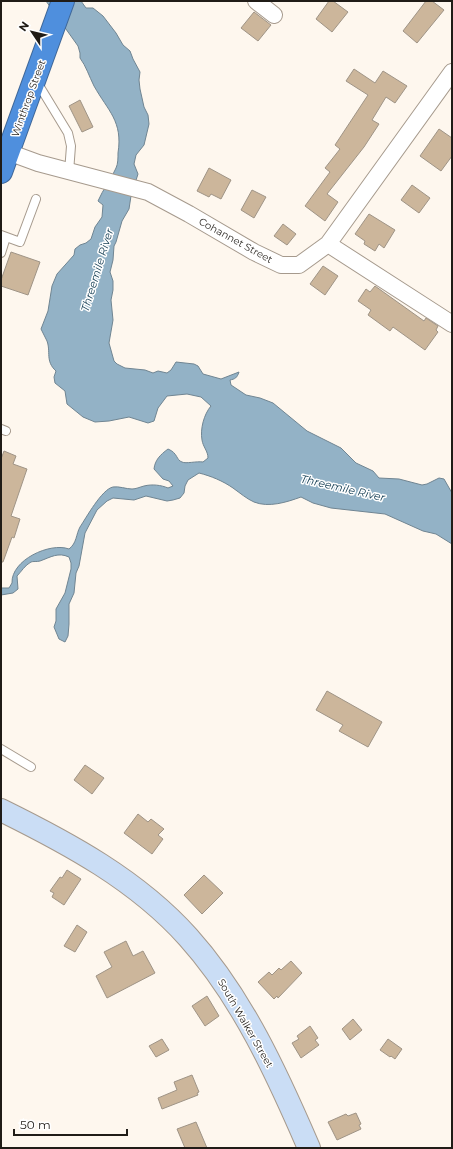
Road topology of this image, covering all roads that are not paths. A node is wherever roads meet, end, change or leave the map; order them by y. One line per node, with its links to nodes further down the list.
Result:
1 (64, 1): 5 (highway, Winthrop Street)
2 (256, 1): 3 (street)
3 (274, 15)
4 (452, 72): 10 (street, Cohannet Street)
5 (35, 78): 6 (highway, Winthrop Street); 7 (lane)
6 (5, 162): 7 (street, Cohannet Street)
7 (77, 174): 10 (street, Cohannet Street)
8 (36, 199): 9 (lane)
9 (4, 236): 11 (lane)
10 (328, 244): 12 (street)
11 (1, 253)
12 (452, 324)
13 (1, 749): 14 (lane)
14 (31, 767)
15 (1, 810): 16 (street, South Walker Street)
16 (309, 1148)

